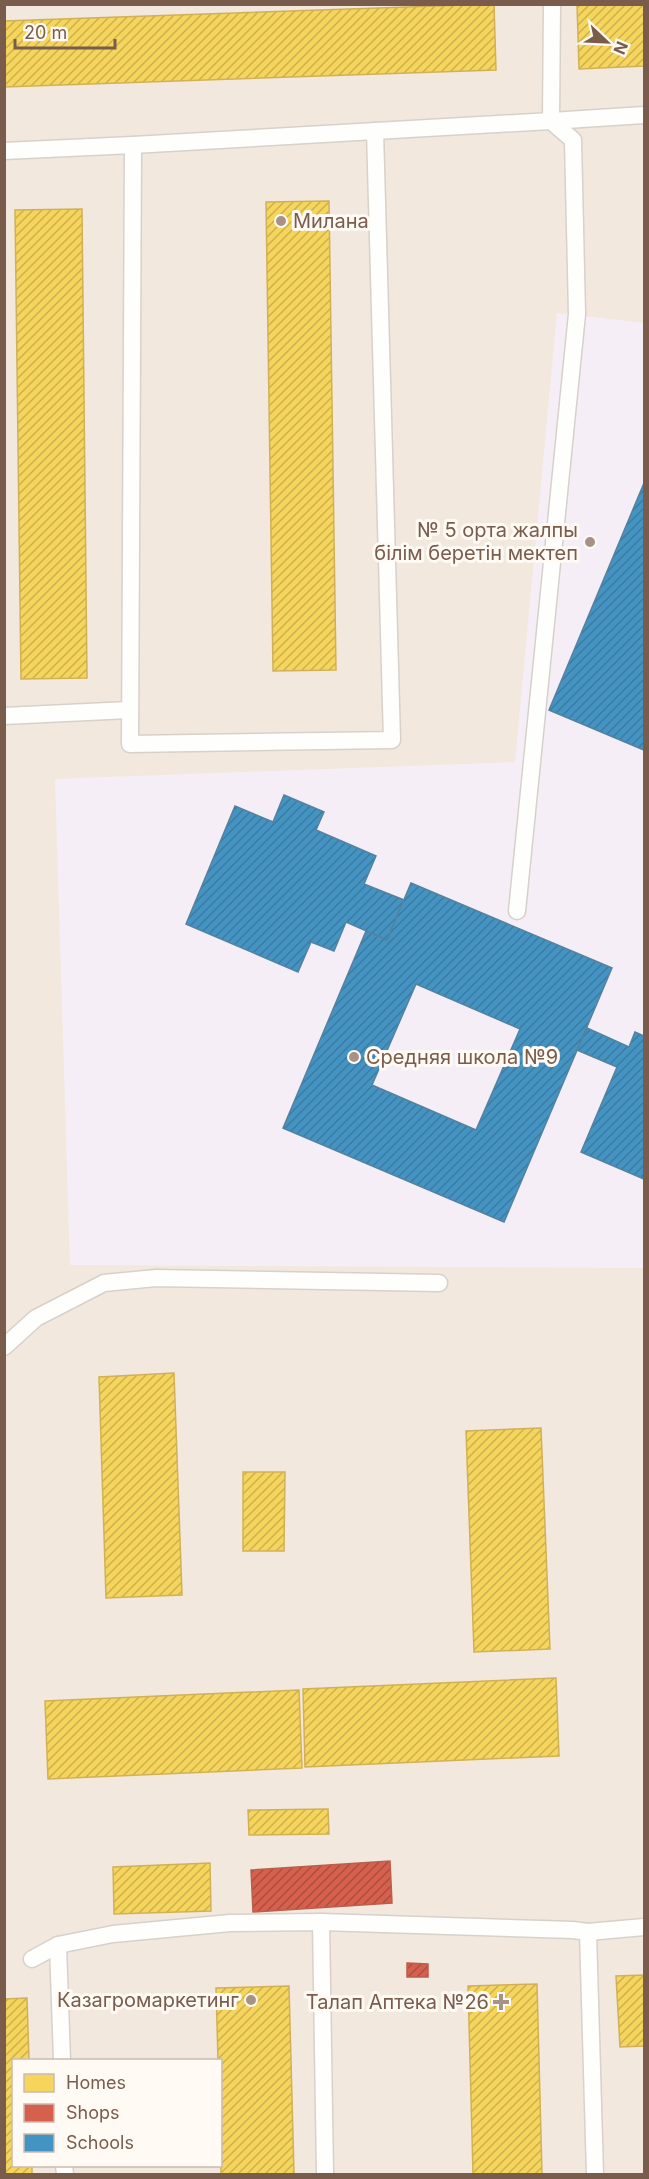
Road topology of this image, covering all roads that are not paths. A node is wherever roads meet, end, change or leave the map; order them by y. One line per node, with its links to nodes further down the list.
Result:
1 (552, 4): 3 (lane)
2 (645, 115): 3 (lane)
3 (551, 121): 4 (lane); 9 (lane)
4 (375, 131): 5 (lane); 7 (lane)
5 (134, 145): 6 (lane); 7 (lane)
6 (4, 151)
7 (129, 710): 8 (lane)
8 (4, 716)
9 (517, 911)
10 (439, 1283): 11 (lane)
11 (4, 1347)
12 (321, 1922): 14 (lane); 15 (lane); 18 (lane)
13 (645, 1927): 14 (lane)
14 (588, 1932): 19 (lane)
15 (58, 1945): 16 (lane); 17 (lane)
16 (32, 1959)
17 (62, 2059)
18 (325, 2175)
19 (595, 2175)

